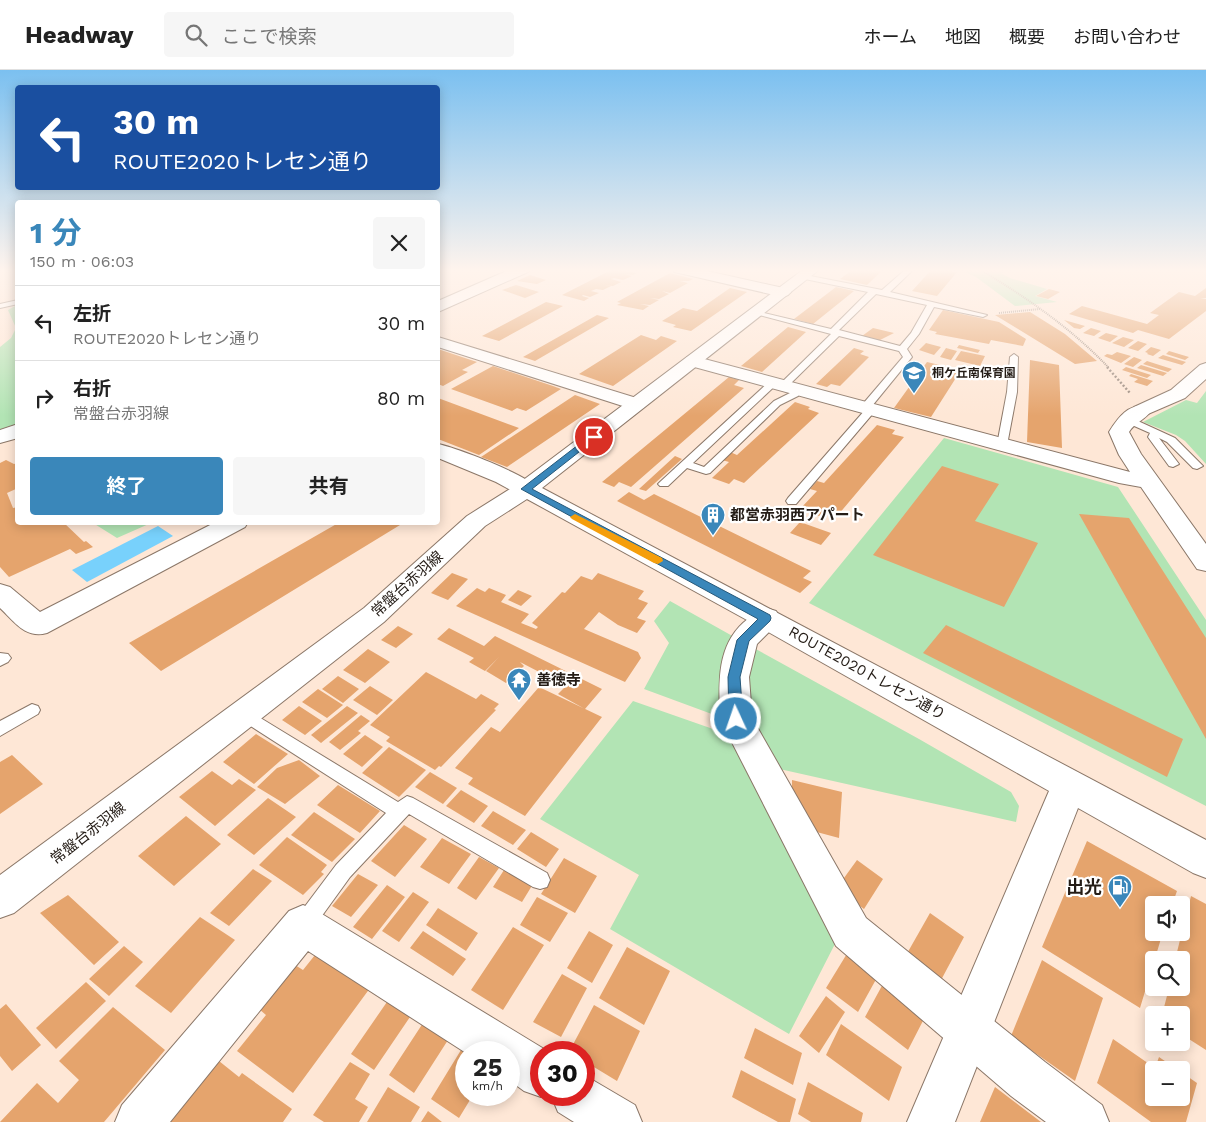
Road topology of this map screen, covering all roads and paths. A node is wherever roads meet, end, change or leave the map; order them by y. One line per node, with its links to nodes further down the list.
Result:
1 (751, 318): 10 (street, 常盤台赤羽線)
2 (773, 318): 6 (lane)
3 (847, 318): 6 (lane)
4 (924, 318): 8 (lane)
5 (1051, 318): 15 (path)
6 (837, 334): 8 (lane); 12 (lane)
7 (440, 343): 13 (street)
8 (902, 350): 14 (lane)
9 (1014, 357): 19 (lane)
10 (693, 361): 12 (street); 13 (street, 常盤台赤羽線)
11 (1206, 369): 15 (street)
12 (786, 386): 14 (street); 21 (lane); 21 (lane)
13 (636, 404): 26 (street, 常盤台赤羽線)
14 (868, 408): 19 (street); 27 (lane)
15 (1134, 409): 17 (lane); 24 (street)
16 (15, 431): 18 (street)
17 (1156, 432): 22 (lane); 23 (lane)
18 (0, 437)
19 (1002, 445): 24 (street)
20 (440, 451): 26 (street, ROUTE2020トレセン通り)
21 (686, 464): 25 (lane)
22 (1173, 464)
23 (1197, 466)
24 (1148, 481): 29 (street)
25 (664, 484)
26 (526, 489): 31 (street, ROUTE2020トレセン通り); 33 (street, 常盤台赤羽線)
27 (792, 501)
28 (230, 525): 30 (street)
29 (1206, 563)
30 (0, 593)
31 (766, 618): 35 (street, ROUTE2020トレセン通り); 41 (street)
32 (32, 710): 34 (lane)
33 (244, 714): 36 (lane); 39 (street, 常盤台赤羽線)
34 (0, 730)
35 (1070, 784): 37 (street, ROUTE2020トレセン通り); 41 (street)
36 (400, 812): 38 (lane); 40 (lane)
37 (1206, 860)
38 (540, 880)
39 (0, 899)
40 (304, 925): 42 (street); 44 (street)
41 (970, 1030): 46 (street); 47 (street)
42 (489, 1041)
43 (593, 1106): 45 (street)
44 (139, 1122)
45 (618, 1122)
46 (931, 1122)
47 (1085, 1122)

